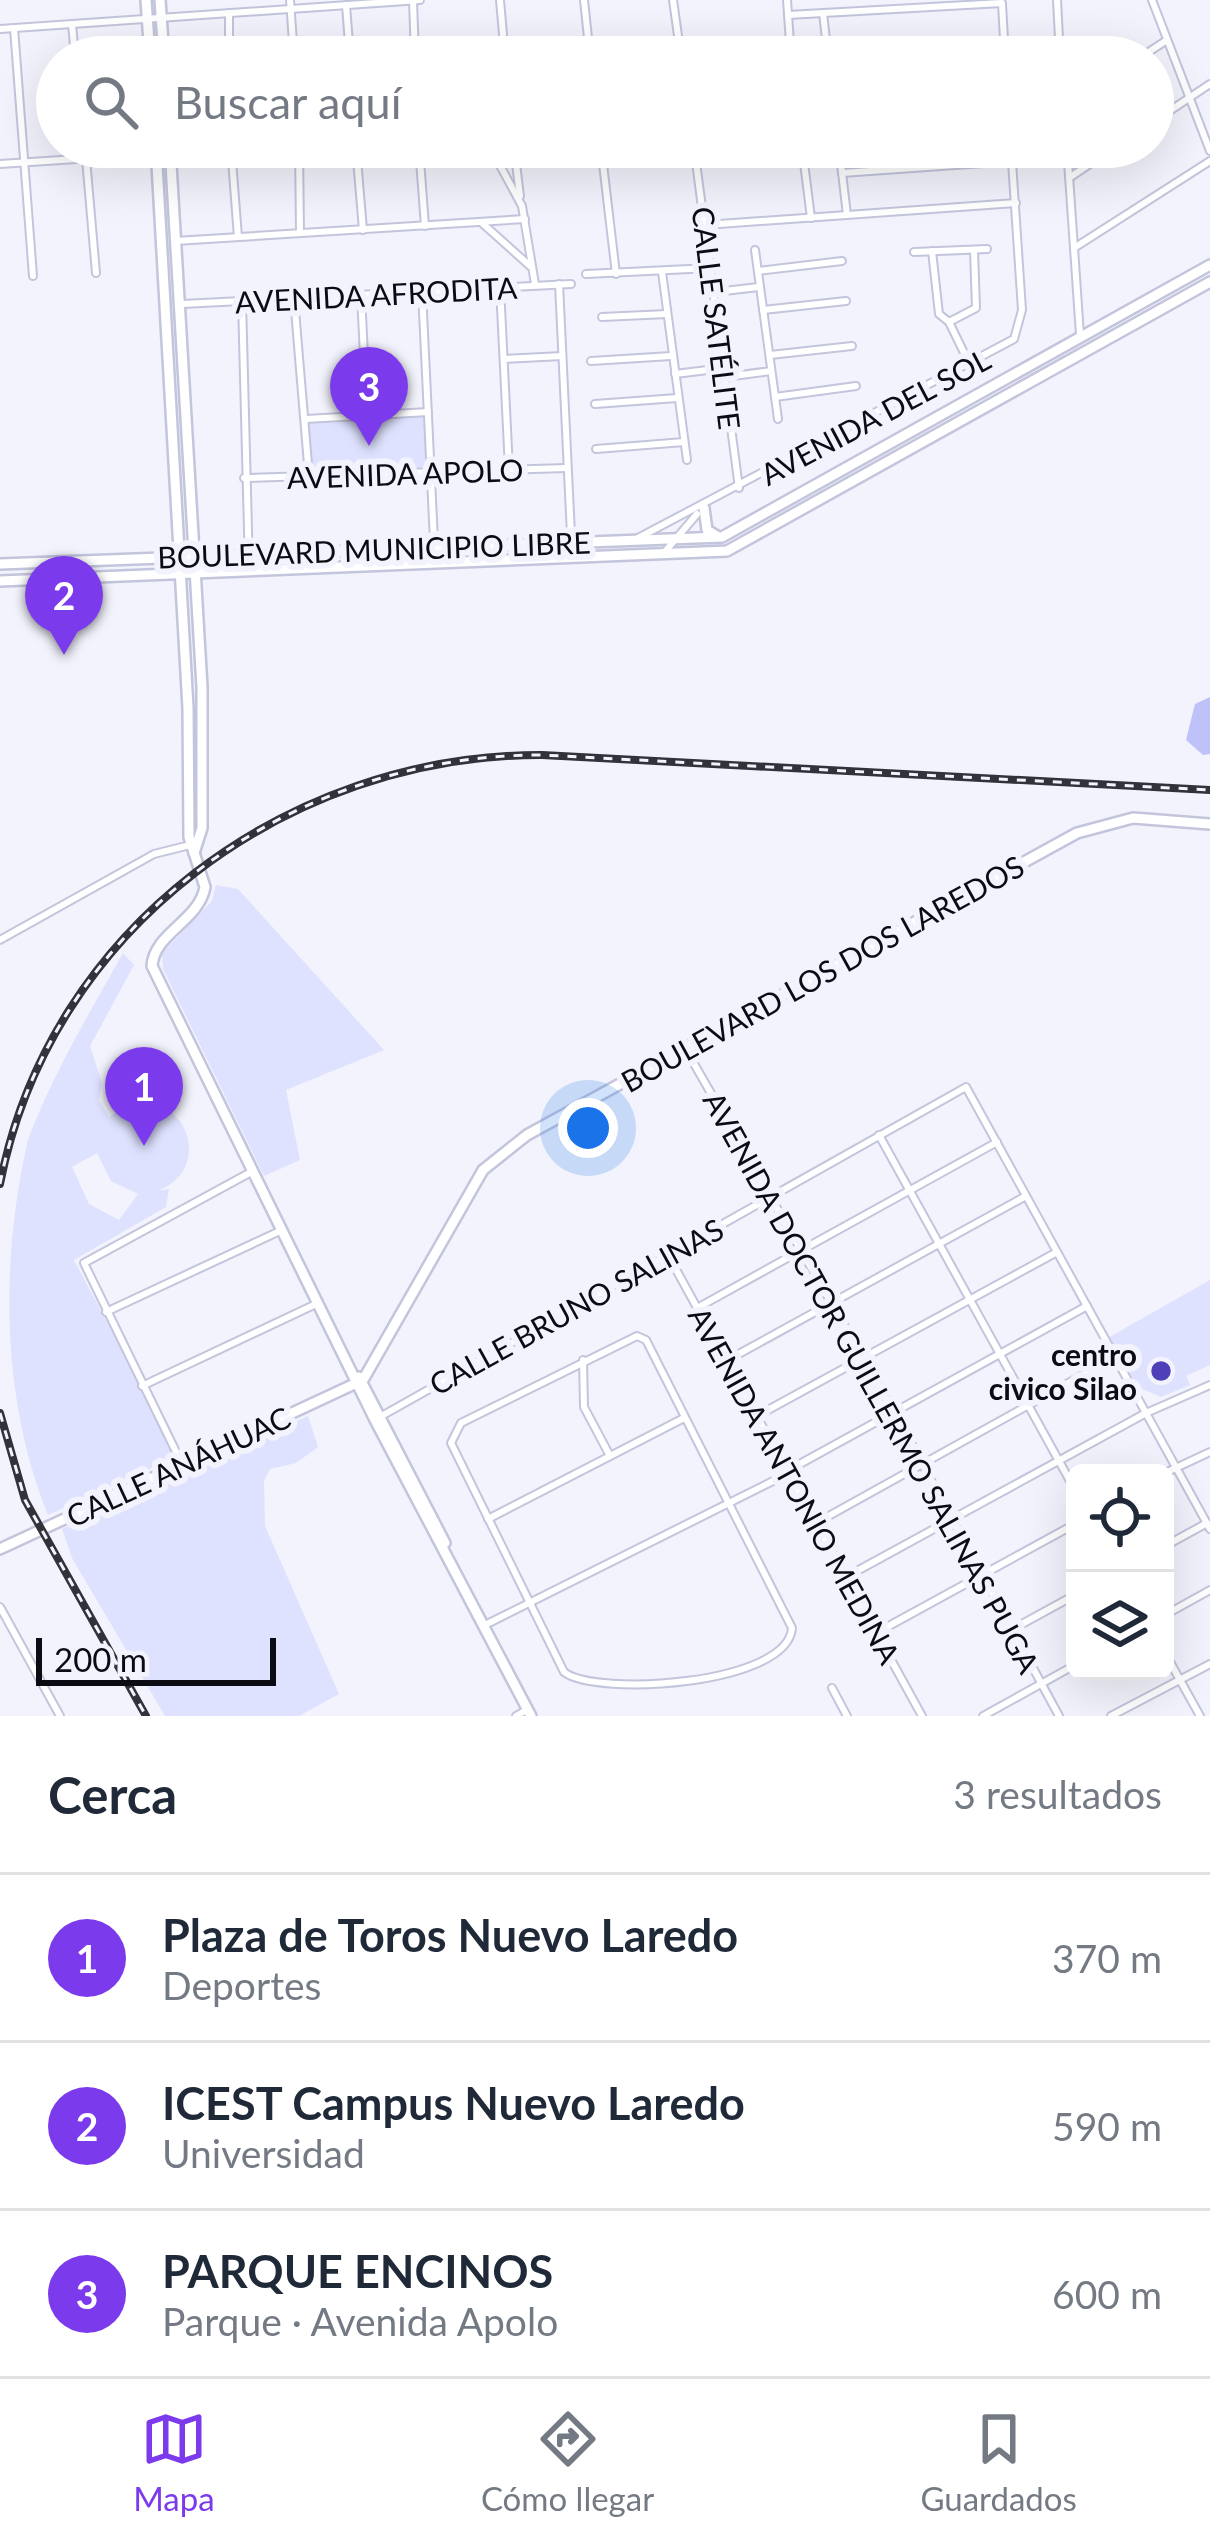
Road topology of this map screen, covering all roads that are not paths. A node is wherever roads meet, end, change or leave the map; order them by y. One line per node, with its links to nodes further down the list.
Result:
1 (146, 0): 17 (main road)
2 (160, 0): 16 (main road)
3 (416, 0): 12 (street); 27 (street)
4 (500, 0): 28 (street)
5 (584, 0): 29 (street)
6 (674, 0): 30 (street)
7 (787, 0): 15 (street)
8 (1057, 0): 34 (street)
9 (1152, 0): 35 (street)
10 (1002, 2): 14 (street); 33 (street)
11 (291, 4): 12 (street); 13 (street); 25 (street)
12 (346, 5): 26 (street)
13 (229, 13): 16 (street); 24 (street)
14 (824, 13): 15 (street); 32 (street)
15 (788, 15): 31 (street)
16 (161, 17): 17 (street); 23 (main road)
17 (147, 18): 18 (street); 22 (main road)
18 (72, 24): 19 (street); 21 (street)
19 (14, 28): 20 (street); 43 (street)
20 (0, 29)
21 (73, 36)
22 (148, 36)
23 (162, 36)
24 (230, 36)
25 (293, 36)
26 (348, 36)
27 (416, 36)
28 (503, 36)
29 (588, 36)
30 (678, 36)
31 (789, 36)
32 (826, 36)
33 (1004, 36)
34 (1059, 36)
35 (1166, 36)
36 (1174, 58): 38 (street)
37 (1210, 84): 38 (street)
38 (1189, 97): 39 (street); 40 (street)
39 (1174, 107)
40 (1210, 152)
41 (36, 161): 43 (street)
42 (1210, 161): 77 (street)
43 (26, 162): 44 (street); 92 (street)
44 (0, 164)
45 (87, 168): 89 (street)
46 (158, 168): 76 (main road)
47 (172, 168): 75 (main road)
48 (233, 168): 74 (street)
49 (299, 168): 73 (street)
50 (358, 168): 72 (street)
51 (421, 168): 71 (street)
52 (501, 168): 65 (street)
53 (517, 168): 65 (street)
54 (603, 168): 91 (street)
55 (697, 168): 70 (street, CALLE SATÉLITE)
56 (805, 168): 68 (street)
57 (841, 168): 62 (street)
58 (913, 168): 62 (street)
59 (1013, 168): 64 (street, AVENIDA DEL SOL)
60 (1068, 168): 63 (street)
61 (1084, 168): 63 (street)
62 (842, 173): 66 (street)
63 (1069, 178): 77 (street)
64 (1016, 203): 66 (street); 117 (street, AVENIDA DEL SOL)
65 (522, 206): 67 (street)
66 (847, 215): 68 (street)
67 (524, 218): 69 (street); 85 (street)
68 (811, 218): 70 (street)
69 (482, 222): 71 (street); 85 (street)
70 (705, 225): 86 (street, CALLE SATÉLITE)
71 (425, 226): 72 (street)
72 (363, 230): 73 (street)
73 (300, 234): 74 (street)
74 (238, 237): 75 (street)
75 (178, 241): 76 (street); 105 (main road)
76 (164, 242): 147 (main road)
77 (1074, 248): 110 (street)
78 (987, 249): 80 (street)
79 (755, 250): 87 (street)
80 (974, 250): 81 (street); 109 (street)
81 (932, 251): 82 (street); 109 (street)
82 (914, 252)
83 (842, 261): 87 (street)
84 (1210, 265): 110 (main road)
85 (533, 268): 96 (street)
86 (710, 268): 88 (street); 100 (street, CALLE SATÉLITE)
87 (758, 271): 98 (street)
88 (662, 272): 91 (street); 107 (street)
89 (96, 273)
90 (586, 274): 91 (street)
91 (616, 274)
92 (33, 276)
93 (1210, 282): 148 (main road, BOULEVARD MUNICIPIO LIBRE)
94 (559, 284): 95 (street, AVENIDA AFRODITA); 96 (street, AVENIDA AFRODITA); 113 (street)
95 (571, 284)
96 (535, 285): 97 (street, AVENIDA AFRODITA)
97 (500, 287): 99 (street, AVENIDA AFRODITA); 115 (street)
98 (760, 287): 100 (street); 106 (street)
99 (422, 291): 101 (street, AVENIDA AFRODITA); 125 (street)
100 (714, 292): 119 (street, CALLE SATÉLITE)
101 (361, 295): 102 (street, AVENIDA AFRODITA); 126 (street)
102 (294, 298): 103 (street, AVENIDA AFRODITA); 128 (street)
103 (242, 301): 105 (street, AVENIDA AFRODITA); 136 (street)
104 (846, 301): 106 (street)
105 (182, 304): 146 (main road)
106 (763, 310): 112 (street)
107 (667, 314): 108 (street); 114 (street)
108 (602, 317)
109 (949, 322): 117 (street)
110 (1080, 338): 139 (main road)
111 (852, 346): 112 (street)
112 (770, 355): 118 (street)
113 (562, 356): 115 (street); 132 (street)
114 (672, 356): 116 (street); 120 (street)
115 (503, 359): 133 (street)
116 (591, 361)
117 (970, 365): 137 (street, AVENIDA DEL SOL)
118 (771, 371): 119 (street); 122 (street)
119 (724, 372): 120 (street); 137 (street, CALLE SATÉLITE)
120 (675, 374): 123 (street)
121 (856, 386): 122 (street)
122 (776, 397): 127 (street)
123 (677, 398): 124 (street); 129 (street)
124 (595, 404)
125 (428, 412): 126 (street); 134 (street)
126 (367, 416): 128 (street)
127 (778, 418)
128 (306, 419): 135 (street)
129 (683, 442): 130 (street); 131 (street)
130 (596, 449)
131 (687, 460)
132 (567, 468): 133 (street, AVENIDA APOLO); 142 (street)
133 (509, 470): 134 (street, AVENIDA APOLO)
134 (431, 472): 135 (street, AVENIDA APOLO); 143 (street)
135 (309, 476): 136 (street, AVENIDA APOLO)
136 (244, 478): 145 (street)
137 (739, 488): 138 (street, AVENIDA DEL SOL)
138 (704, 508): 139 (main road); 140 (street); 141 (street, AVENIDA DEL SOL)
139 (722, 537): 140 (main road, BOULEVARD MUNICIPIO LIBRE)
140 (675, 540): 141 (main road, BOULEVARD MUNICIPIO LIBRE); 148 (street)
141 (623, 542): 142 (main road, BOULEVARD MUNICIPIO LIBRE)
142 (572, 543): 143 (main road, BOULEVARD MUNICIPIO LIBRE); 149 (street)
143 (435, 547): 144 (main road, BOULEVARD MUNICIPIO LIBRE); 150 (street)
144 (298, 550): 145 (main road, BOULEVARD MUNICIPIO LIBRE); 153 (main road)
145 (248, 552): 146 (main road, BOULEVARD MUNICIPIO LIBRE); 154 (street)
146 (195, 553): 147 (main road, BOULEVARD MUNICIPIO LIBRE); 157 (main road)
147 (177, 554): 151 (main road, BOULEVARD MUNICIPIO LIBRE); 156 (main road)
148 (662, 555): 149 (main road, BOULEVARD MUNICIPIO LIBRE)
149 (572, 558): 150 (main road, BOULEVARD MUNICIPIO LIBRE)
150 (435, 562): 153 (main road, BOULEVARD MUNICIPIO LIBRE)
151 (19, 563): 152 (main road, BOULEVARD MUNICIPIO LIBRE); 158 (main road)
152 (0, 564)
153 (298, 567): 154 (main road, BOULEVARD MUNICIPIO LIBRE)
154 (249, 568): 155 (main road, BOULEVARD MUNICIPIO LIBRE)
155 (213, 569): 157 (main road, BOULEVARD MUNICIPIO LIBRE); 160 (main road)
156 (178, 570): 157 (main road, BOULEVARD MUNICIPIO LIBRE); 158 (main road, BOULEVARD MUNICIPIO LIBRE); 162 (main road)
157 (195, 570): 160 (main road)
158 (20, 579): 159 (main road, BOULEVARD MUNICIPIO LIBRE)
159 (0, 580)
160 (199, 627): 162 (main road)
161 (1210, 824): 164 (main road, BOULEVARD LOS DOS LAREDOS)
162 (194, 847): 163 (street); 167 (main road)
163 (0, 940)
164 (686, 1048): 170 (street, AVENIDA DOCTOR GUILLERMO SALINAS PUGA); 187 (main road, BOULEVARD LOS DOS LAREDOS)
165 (879, 1136): 166 (street, CALLE BRUNO SALINAS); 168 (street); 170 (street, CALLE BRUNO SALINAS)
166 (997, 1142): 168 (street); 169 (street)
167 (253, 1171): 171 (main road); 181 (street)
168 (909, 1190): 172 (street); 173 (street)
169 (1026, 1196): 172 (street); 174 (street)
170 (771, 1197): 173 (street, AVENIDA DOCTOR GUILLERMO SALINAS PUGA); 175 (street, CALLE BRUNO SALINAS)
171 (282, 1230): 177 (main road); 181 (street)
172 (939, 1244): 176 (street); 178 (street)
173 (802, 1250): 178 (street, AVENIDA DOCTOR GUILLERMO SALINAS PUGA); 180 (street)
174 (1057, 1252): 176 (street); 179 (street)
175 (668, 1255): 180 (street, AVENIDA ANTONIO MEDINA); 194 (street, CALLE BRUNO SALINAS)
176 (970, 1299): 182 (street); 184 (street)
177 (319, 1302): 187 (main road); 189 (street)
178 (832, 1303): 184 (street, AVENIDA DOCTOR GUILLERMO SALINAS PUGA); 186 (street)
179 (1087, 1306): 182 (street); 183 (street)
180 (697, 1308): 186 (street, AVENIDA ANTONIO MEDINA)
181 (106, 1312): 189 (street)
182 (1000, 1354): 190 (street); 191 (street)
183 (1115, 1357): 190 (street); 192 (street)
184 (862, 1358): 191 (street, AVENIDA DOCTOR GUILLERMO SALINAS PUGA); 193 (street)
185 (583, 1360): 195 (street); 197 (street); 208 (street)
186 (726, 1361): 193 (street, AVENIDA ANTONIO MEDINA)
187 (358, 1379): 194 (main road); 199 (main road, CALLE ANÁHUAC)
188 (1210, 1385): 192 (street)
189 (142, 1386): 199 (street)
190 (1029, 1406): 198 (street); 200 (street)
191 (894, 1412): 200 (street, AVENIDA DOCTOR GUILLERMO SALINAS PUGA); 202 (street)
192 (1146, 1413): 198 (street); 201 (street)
193 (757, 1416): 202 (street, AVENIDA ANTONIO MEDINA)
194 (378, 1418): 222 (main road)
195 (685, 1418): 197 (street); 206 (street)
196 (1210, 1451): 201 (street)
197 (610, 1456): 208 (street)
198 (1059, 1460): 203 (street); 209 (street)
199 (183, 1465): 214 (main road, CALLE ANÁHUAC)
200 (921, 1466): 209 (street, AVENIDA DOCTOR GUILLERMO SALINAS PUGA); 210 (street)
201 (1176, 1467): 207 (street)
202 (787, 1471): 210 (street, AVENIDA ANTONIO MEDINA)
203 (1066, 1473)
204 (779, 1478): 206 (street)
205 (1210, 1500): 207 (street)
206 (729, 1503): 219 (street); 219 (street)
207 (1197, 1505): 211 (street)
208 (488, 1519): 219 (street)
209 (951, 1521): 215 (street, AVENIDA DOCTOR GUILLERMO SALINAS PUGA); 216 (street)
210 (816, 1523): 216 (street, AVENIDA ANTONIO MEDINA)
211 (1208, 1526): 213 (street)
212 (1066, 1529): 215 (street)
213 (1174, 1542)
214 (0, 1550)
215 (980, 1575): 223 (street, AVENIDA DOCTOR GUILLERMO SALINAS PUGA); 224 (street)
216 (846, 1577): 224 (street, AVENIDA ANTONIO MEDINA)
217 (1210, 1590): 221 (street)
218 (1066, 1600): 223 (street)
219 (530, 1604): 222 (street)
220 (0, 1607): 232 (street)
221 (1174, 1610)
222 (485, 1628): 231 (main road)
223 (1011, 1630): 229 (street, AVENIDA DOCTOR GUILLERMO SALINAS PUGA)
224 (876, 1633): 235 (street, AVENIDA ANTONIO MEDINA)
225 (1210, 1664): 228 (street)
226 (1174, 1669): 228 (street)
227 (1066, 1670): 229 (street)
228 (1179, 1678): 238 (street); 239 (street)
229 (1041, 1684): 236 (street); 237 (street, AVENIDA DOCTOR GUILLERMO SALINAS PUGA)
230 (832, 1688): 234 (street)
231 (529, 1712): 233 (street)
232 (60, 1716)
233 (515, 1716)
234 (847, 1716)
235 (922, 1716)
236 (983, 1716)
237 (1058, 1716)
238 (1111, 1716)
239 (1200, 1716)

